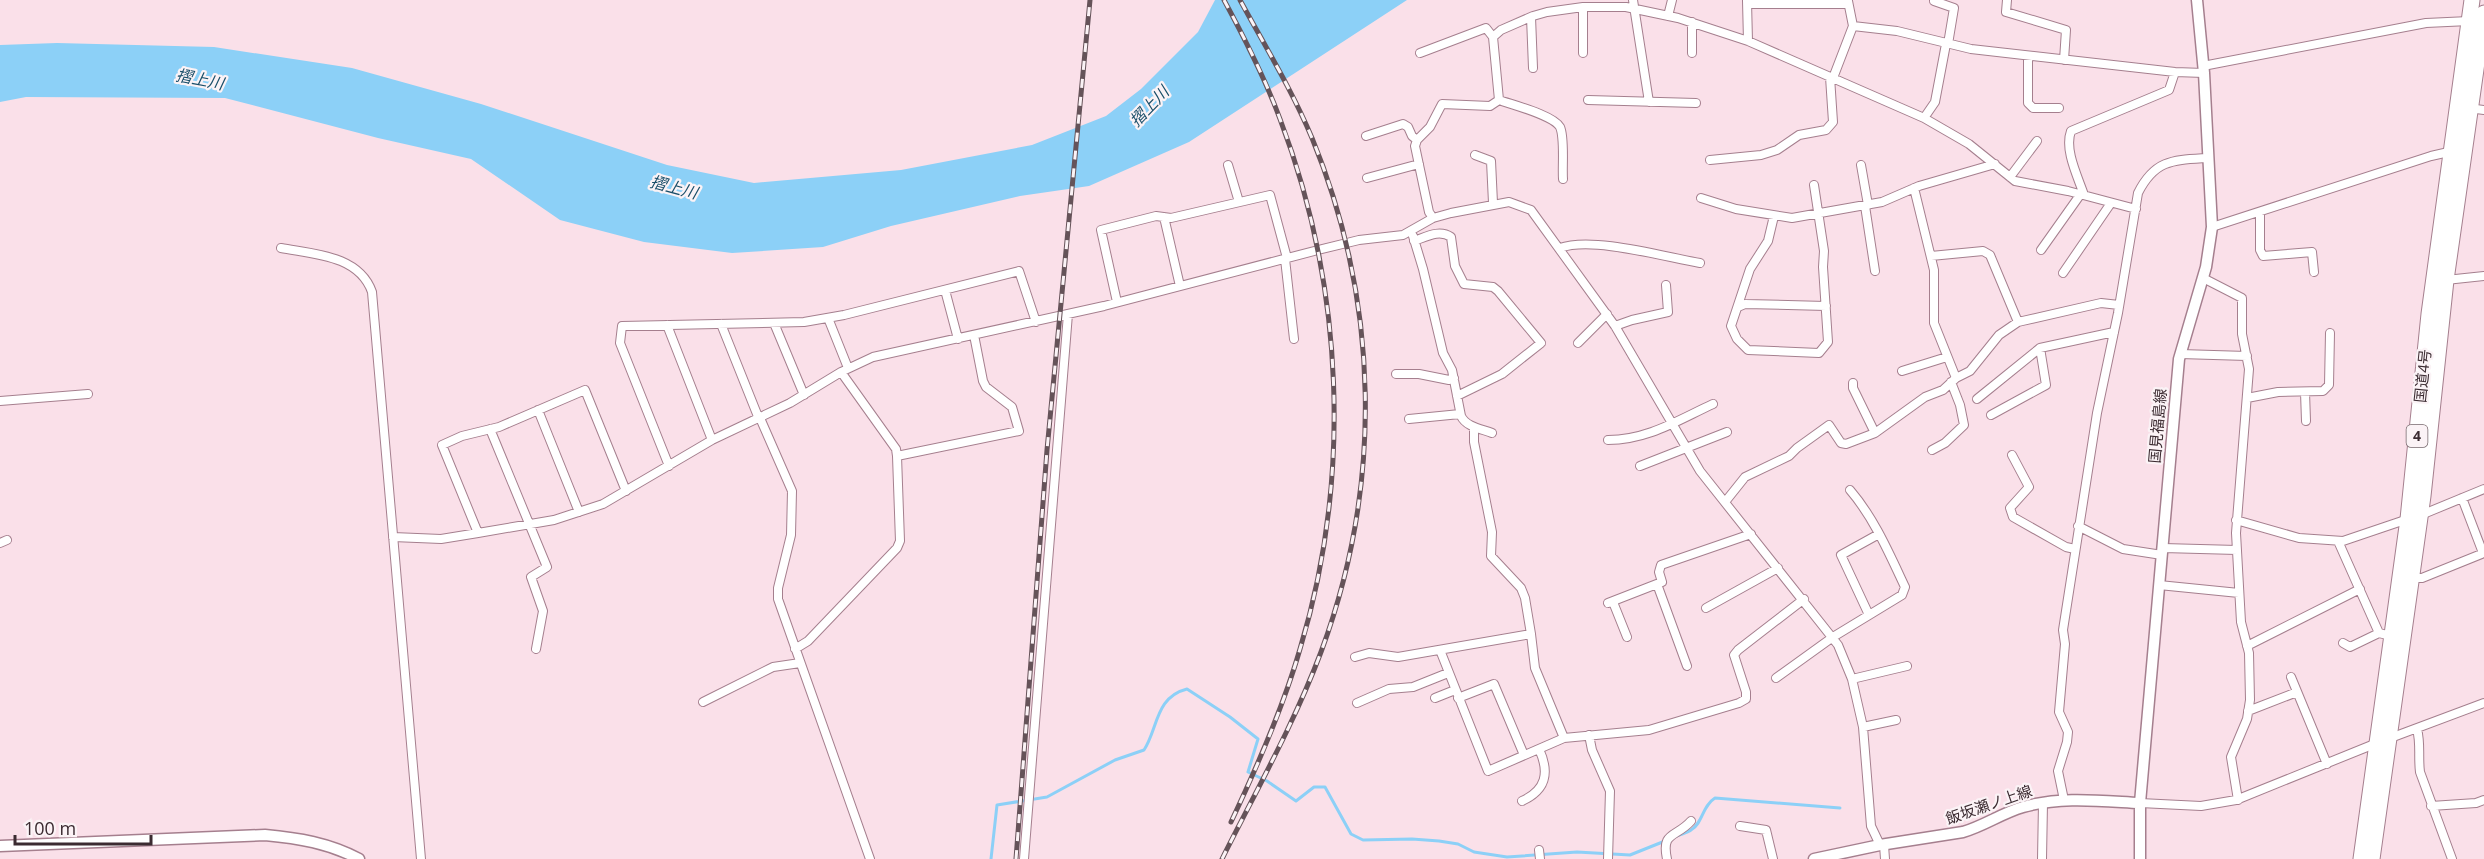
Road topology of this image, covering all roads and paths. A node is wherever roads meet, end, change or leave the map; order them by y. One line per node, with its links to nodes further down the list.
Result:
1 (1672, 0): 10 (street)
2 (2007, 0): 21 (street)
3 (2197, 0): 23 (main road, 国見福島線)
4 (1934, 1): 16 (street)
5 (1747, 2): 6 (street); 15 (street)
6 (1848, 2): 13 (street)
7 (1633, 4): 8 (street); 10 (street); 28 (street)
8 (1583, 7): 11 (street); 18 (street)
9 (2477, 15): 23 (street); 31 (highway, 国道4号 / 4)
10 (1668, 16): 12 (street)
11 (1531, 17): 14 (street); 22 (street)
12 (1692, 22): 15 (street); 19 (street)
13 (1853, 26): 16 (street); 25 (street)
14 (1493, 37): 17 (street); 26 (street)
15 (1748, 41): 25 (street)
16 (1947, 44): 20 (street); 32 (street)
17 (1420, 53)
18 (1583, 53)
19 (1692, 53)
20 (2028, 56): 21 (street); 30 (street)
21 (2064, 60): 24 (street)
22 (1533, 68)
23 (2204, 70): 24 (street); 38 (main road, 国見福島線)
24 (2175, 72): 49 (street)
25 (1831, 77): 32 (street); 39 (street)
26 (1499, 100): 34 (street); 46 (street)
27 (1588, 100): 28 (street)
28 (1649, 102): 29 (street)
29 (1696, 104)
30 (2059, 108)
31 (2471, 108): 36 (highway, 国道4号 / 4)
32 (1924, 118): 41 (street)
33 (1366, 135): 34 (street)
34 (1417, 140): 40 (street)
35 (2037, 141): 44 (street)
36 (2457, 152): 56 (street); 75 (highway, 国道4号 / 4); 142 (highway, 国道4号 / 4)
37 (1475, 156): 52 (street)
38 (2208, 158): 55 (street); 61 (main road, 国見福島線)
39 (1710, 160)
40 (1419, 164): 45 (street); 60 (street)
41 (1995, 164): 44 (street); 48 (street)
42 (1228, 165): 51 (street)
43 (1861, 165): 54 (street)
44 (2010, 177): 49 (street)
45 (1367, 178)
46 (1563, 179)
47 (1814, 185): 57 (street)
48 (1914, 188): 54 (street); 67 (street)
49 (2082, 195): 53 (street); 66 (street)
50 (1701, 198): 58 (street)
51 (1239, 202): 59 (street); 68 (street)
52 (1493, 203): 60 (street); 65 (street)
53 (2111, 203): 55 (street); 72 (street)
54 (1867, 206): 57 (street); 70 (street)
55 (2136, 209): 80 (street)
56 (2260, 212): 61 (street); 71 (street)
57 (1818, 214): 58 (street); 81 (street)
58 (1774, 216): 82 (street)
59 (1164, 217): 77 (street); 79 (street)
60 (1433, 218): 62 (street)
61 (2212, 227): 74 (main road, 国見福島線)
62 (1411, 232): 63 (street); 68 (street)
63 (1414, 241): 105 (street); 111 (street)
64 (281, 248): 149 (street)
65 (1560, 248): 69 (street); 84 (street)
66 (2041, 250)
67 (1931, 256): 87 (street); 101 (street)
68 (1286, 259): 77 (street); 96 (street)
69 (1700, 263)
70 (1875, 271)
71 (2314, 272)
72 (2063, 273)
73 (2484, 276): 75 (street)
74 (2203, 278): 99 (main road, 国見福島線); 100 (street)
75 (2446, 280): 142 (highway, 国道4号 / 4)
76 (1666, 285): 91 (street)
77 (1180, 286): 79 (street)
78 (945, 290): 85 (street); 86 (street); 95 (street)
79 (1117, 302): 83 (street)
80 (2119, 305): 87 (street); 92 (street)
81 (1826, 306): 82 (street); 82 (street)
82 (1738, 307)
83 (1068, 314): 86 (street); 212 (street)
84 (1607, 314): 91 (street); 97 (street)
85 (828, 318): 88 (street); 102 (street)
86 (1036, 322): 94 (street)
87 (2018, 322): 106 (street)
88 (774, 323): 89 (street); 110 (street)
89 (721, 324): 90 (street); 119 (street)
90 (667, 325): 128 (street); 134 (street)
91 (1616, 326): 122 (street)
92 (2114, 332): 98 (street); 145 (street)
93 (2331, 333): 108 (street)
94 (974, 335): 95 (street); 133 (street)
95 (958, 339): 102 (street)
96 (1294, 339)
97 (1578, 344)
98 (2040, 348): 113 (street); 118 (street)
99 (2181, 354): 100 (street); 153 (main road, 国見福島線)
100 (2247, 356): 112 (street)
101 (1947, 357): 103 (street); 106 (street)
102 (845, 370): 110 (street); 133 (street)
103 (1902, 371)
104 (1396, 374): 105 (street)
105 (1454, 378): 111 (street)
106 (1953, 380): 127 (street); 131 (street)
107 (1853, 382): 127 (street)
108 (2305, 392): 112 (street); 121 (street)
109 (88, 394): 114 (street)
110 (804, 395): 119 (street)
111 (1457, 396): 117 (street)
112 (2247, 398): 143 (street)
113 (1977, 399)
114 (0, 401)
115 (1713, 404): 122 (street)
116 (538, 410): 124 (street); 138 (street); 141 (street)
117 (1460, 414): 120 (street); 123 (street)
118 (1991, 415)
119 (760, 418): 128 (street); 171 (street)
120 (1409, 419)
121 (2306, 421)
122 (1673, 425): 129 (street); 130 (street)
123 (1474, 427): 126 (street); 164 (street)
124 (490, 429): 144 (street); 146 (street)
125 (1727, 432): 130 (street)
126 (1492, 433)
127 (1875, 433): 140 (street)
128 (712, 440): 134 (street)
129 (1608, 440)
130 (1686, 448): 135 (street); 140 (street)
131 (1932, 450)
132 (2012, 455): 151 (street)
133 (897, 456): 171 (street)
134 (669, 466): 138 (street)
135 (1641, 466)
136 (1850, 489): 148 (street)
137 (2484, 489): 139 (street)
138 (626, 491): 141 (street)
139 (2462, 498): 142 (street); 154 (street)
140 (1725, 502): 147 (street)
141 (579, 512): 144 (street)
142 (2414, 517): 150 (street); 156 (highway, 国道4号 / 4); 165 (highway, 国道4号 / 4)
143 (2236, 520): 150 (street); 152 (street)
144 (529, 524): 146 (street); 170 (street)
145 (2078, 526): 151 (street); 153 (street)
146 (478, 533): 149 (street)
147 (1751, 534): 155 (street); 157 (street)
148 (1879, 534): 163 (street); 163 (street)
149 (393, 537): 210 (street)
150 (2338, 541): 159 (street)
151 (2075, 549): 197 (street)
152 (2237, 550): 153 (street); 160 (street)
153 (2162, 551): 158 (main road, 国見福島線)
154 (2484, 553): 156 (street)
155 (1778, 568): 161 (street); 162 (street)
156 (2412, 578): 193 (highway, 国道4号 / 4)
157 (1657, 584): 166 (street); 175 (street)
158 (2159, 585): 160 (street); 202 (main road, 国見福島線)
159 (2360, 589): 165 (street); 169 (street)
160 (2239, 593): 169 (street)
161 (1804, 599): 167 (street); 191 (street)
162 (1706, 608)
163 (1869, 615): 167 (street)
164 (1531, 634): 172 (street); 192 (street)
165 (2385, 634): 168 (street); 193 (highway, 国道4号 / 4)
166 (1627, 637)
167 (1833, 637): 179 (street); 180 (street)
168 (2343, 643)
169 (2247, 646): 187 (street)
170 (536, 648)
171 (795, 649): 174 (street)
172 (1440, 650): 173 (street); 177 (street)
173 (1355, 657)
174 (800, 663): 184 (street); 211 (street)
175 (1687, 666)
176 (1907, 666): 180 (street)
177 (1448, 673): 182 (street); 185 (street)
178 (2291, 677): 181 (street)
179 (1776, 678)
180 (1852, 679): 189 (street)
181 (2297, 692): 187 (street); 196 (street)
182 (1457, 694): 183 (street); 195 (street); 195 (street)
183 (1436, 698)
184 (703, 702)
185 (1357, 703)
186 (2484, 703): 190 (street)
187 (2248, 711): 198 (street)
188 (1896, 720): 189 (street)
189 (1863, 727): 206 (street)
190 (2417, 729): 193 (street); 203 (street)
191 (1589, 735): 192 (street); 208 (street)
192 (1563, 738): 194 (street)
193 (2383, 741): 196 (street); 219 (highway, 国道4号 / 4); 220 (highway, 国道4号 / 4)
194 (1539, 749): 195 (street); 200 (street)
195 (1524, 755)
196 (2326, 764): 198 (street)
197 (2064, 800): 201 (main road, 飯坂瀬ノ上線); 202 (main road, 飯坂瀬ノ上線)
198 (2238, 800): 202 (street)
199 (2484, 800): 203 (street)
200 (1522, 801)
201 (2043, 803): 206 (main road, 飯坂瀬ノ上線); 217 (street)
202 (2140, 803): 218 (main road, 国見福島線)
203 (2432, 806): 221 (street)
204 (1691, 821): 213 (street)
205 (1740, 826): 214 (street)
206 (1882, 845): 215 (main road, 飯坂瀬ノ上線); 216 (street)
207 (0, 846): 209 (main road)
208 (1608, 855)
209 (358, 859)
210 (421, 859)
211 (870, 859)
212 (1024, 859)
213 (1667, 859)
214 (1773, 859)
215 (1814, 859)
216 (1885, 859)
217 (2042, 859)
218 (2140, 859)
219 (2361, 859)
220 (2372, 859)
221 (2452, 859)

